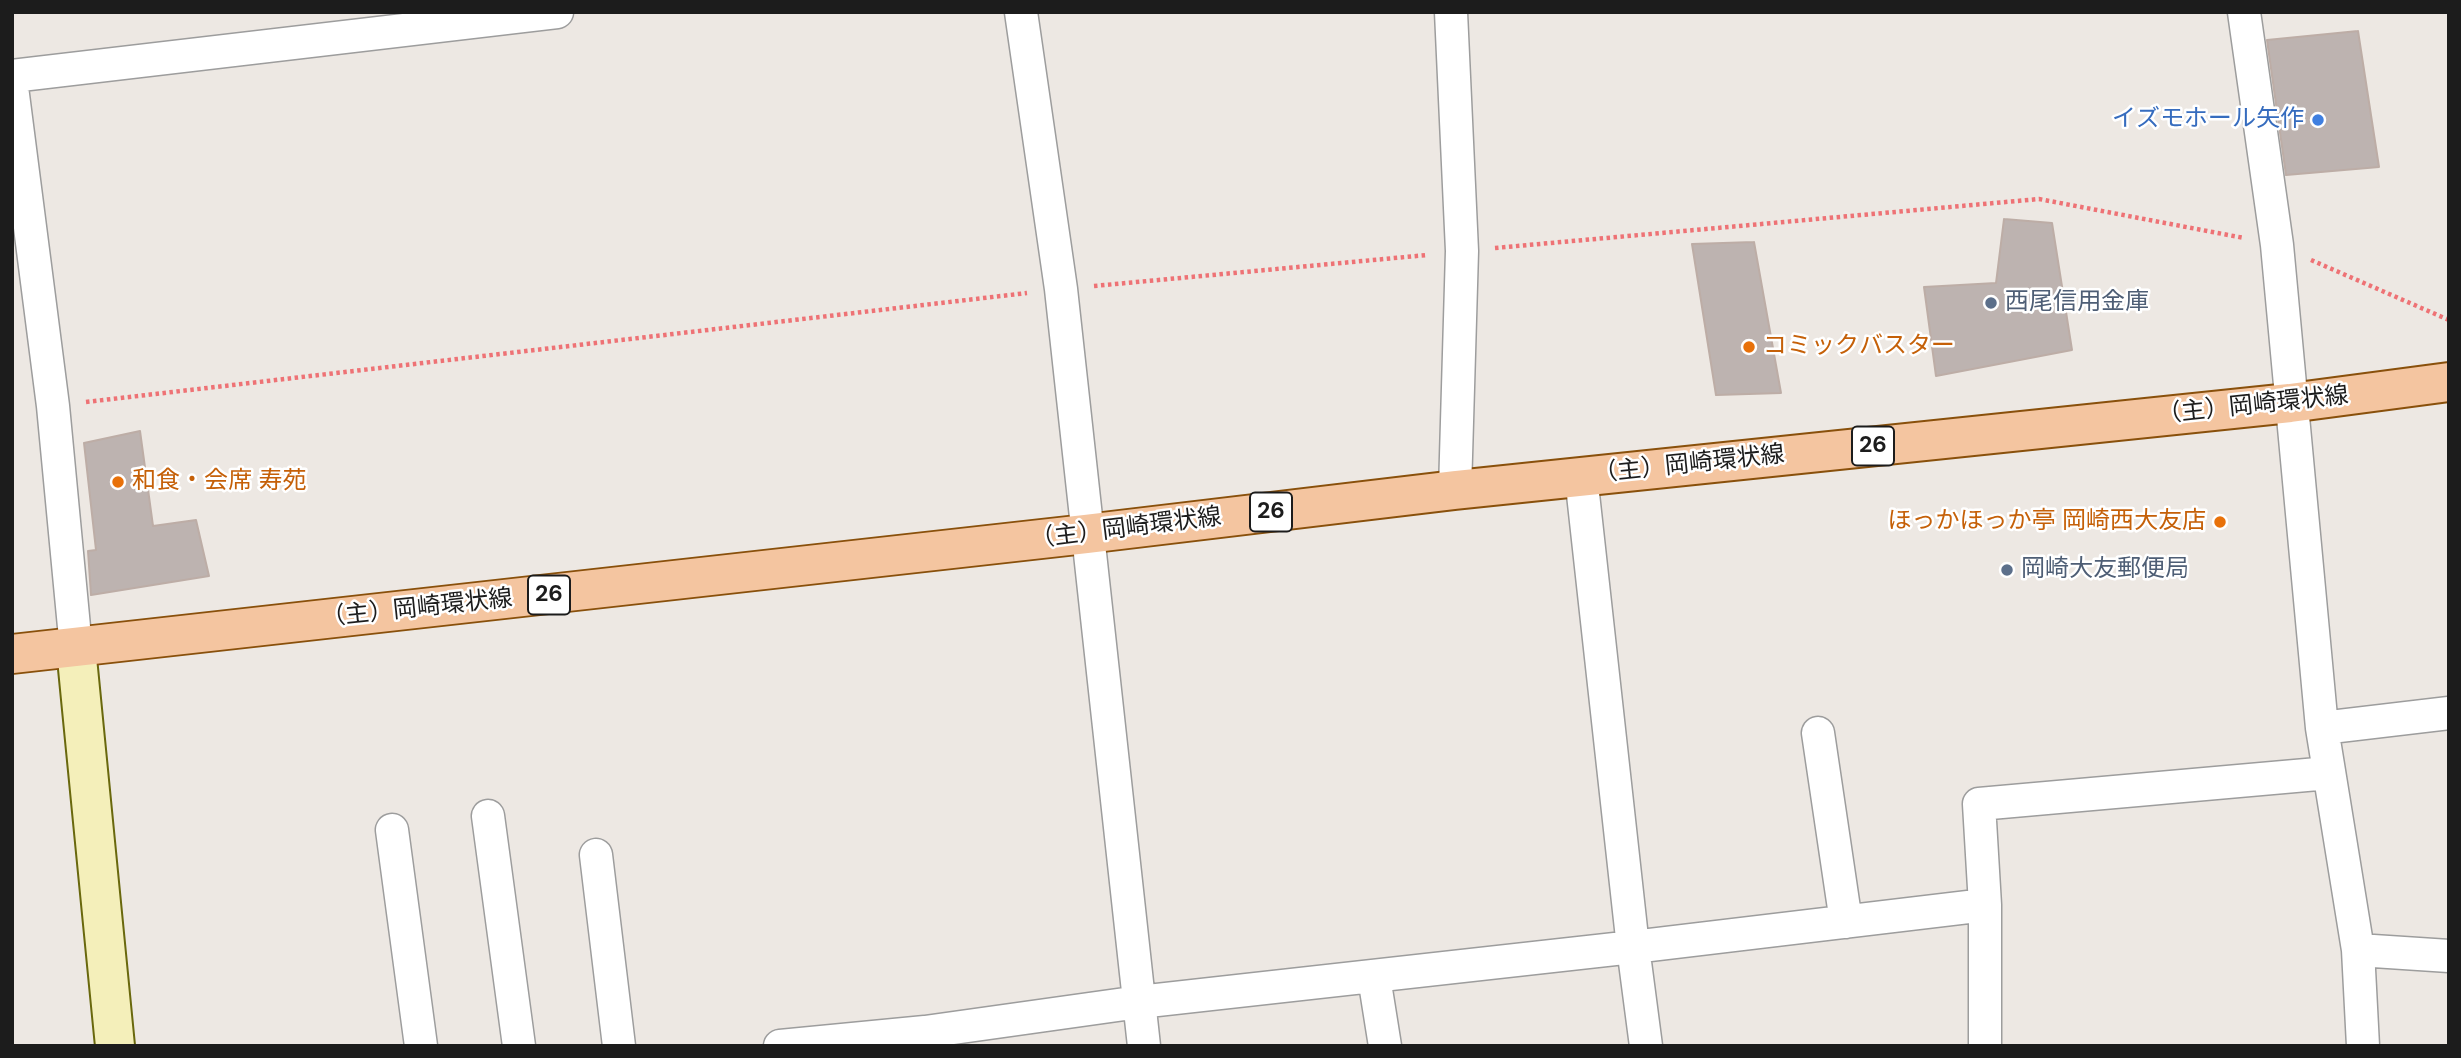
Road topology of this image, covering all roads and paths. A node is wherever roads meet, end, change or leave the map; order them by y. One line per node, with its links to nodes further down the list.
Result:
1 (557, 12): 5 (street)
2 (1021, 12): 9 (street)
3 (1451, 12): 8 (street)
4 (2244, 12): 7 (street)
5 (12, 76)
6 (12, 87): 13 (street)
7 (2277, 245): 8 (path); 10 (path); 12 (street)
8 (1462, 251): 9 (path); 15 (street)
9 (1061, 289): 13 (path); 16 (street)
10 (2449, 320)
11 (2449, 382): 12 (main road, （主）岡崎環状線 / 26)
12 (2290, 403): 14 (main road, （主）岡崎環状線 / 26); 20 (street)
13 (53, 406): 17 (street)
14 (1581, 476): 15 (main road, （主）岡崎環状線 / 26); 28 (street)
15 (1455, 490): 16 (main road, （主）岡崎環状線 / 26)
16 (1086, 534): 17 (main road, （主）岡崎環状線 / 26); 32 (street)
17 (76, 648): 18 (main road, （主）岡崎環状線 / 26); 33 (street)
18 (12, 654)
19 (2449, 713): 20 (street)
20 (2322, 729): 22 (street)
21 (1818, 733): 27 (street)
22 (2329, 773): 26 (street); 29 (street)
23 (488, 816): 35 (street)
24 (392, 830): 34 (street)
25 (596, 855): 36 (street)
26 (1985, 905): 27 (street); 41 (street)
27 (1846, 922): 28 (street)
28 (1633, 947): 31 (street); 40 (street)
29 (2358, 950): 30 (street); 42 (street)
30 (2449, 956)
31 (1374, 977): 32 (street); 39 (street)
32 (1139, 1002): 37 (street); 38 (street)
33 (115, 1046)
34 (421, 1046)
35 (519, 1046)
36 (619, 1046)
37 (780, 1046)
38 (1144, 1046)
39 (1384, 1046)
40 (1646, 1046)
41 (1986, 1046)
42 (2363, 1046)

